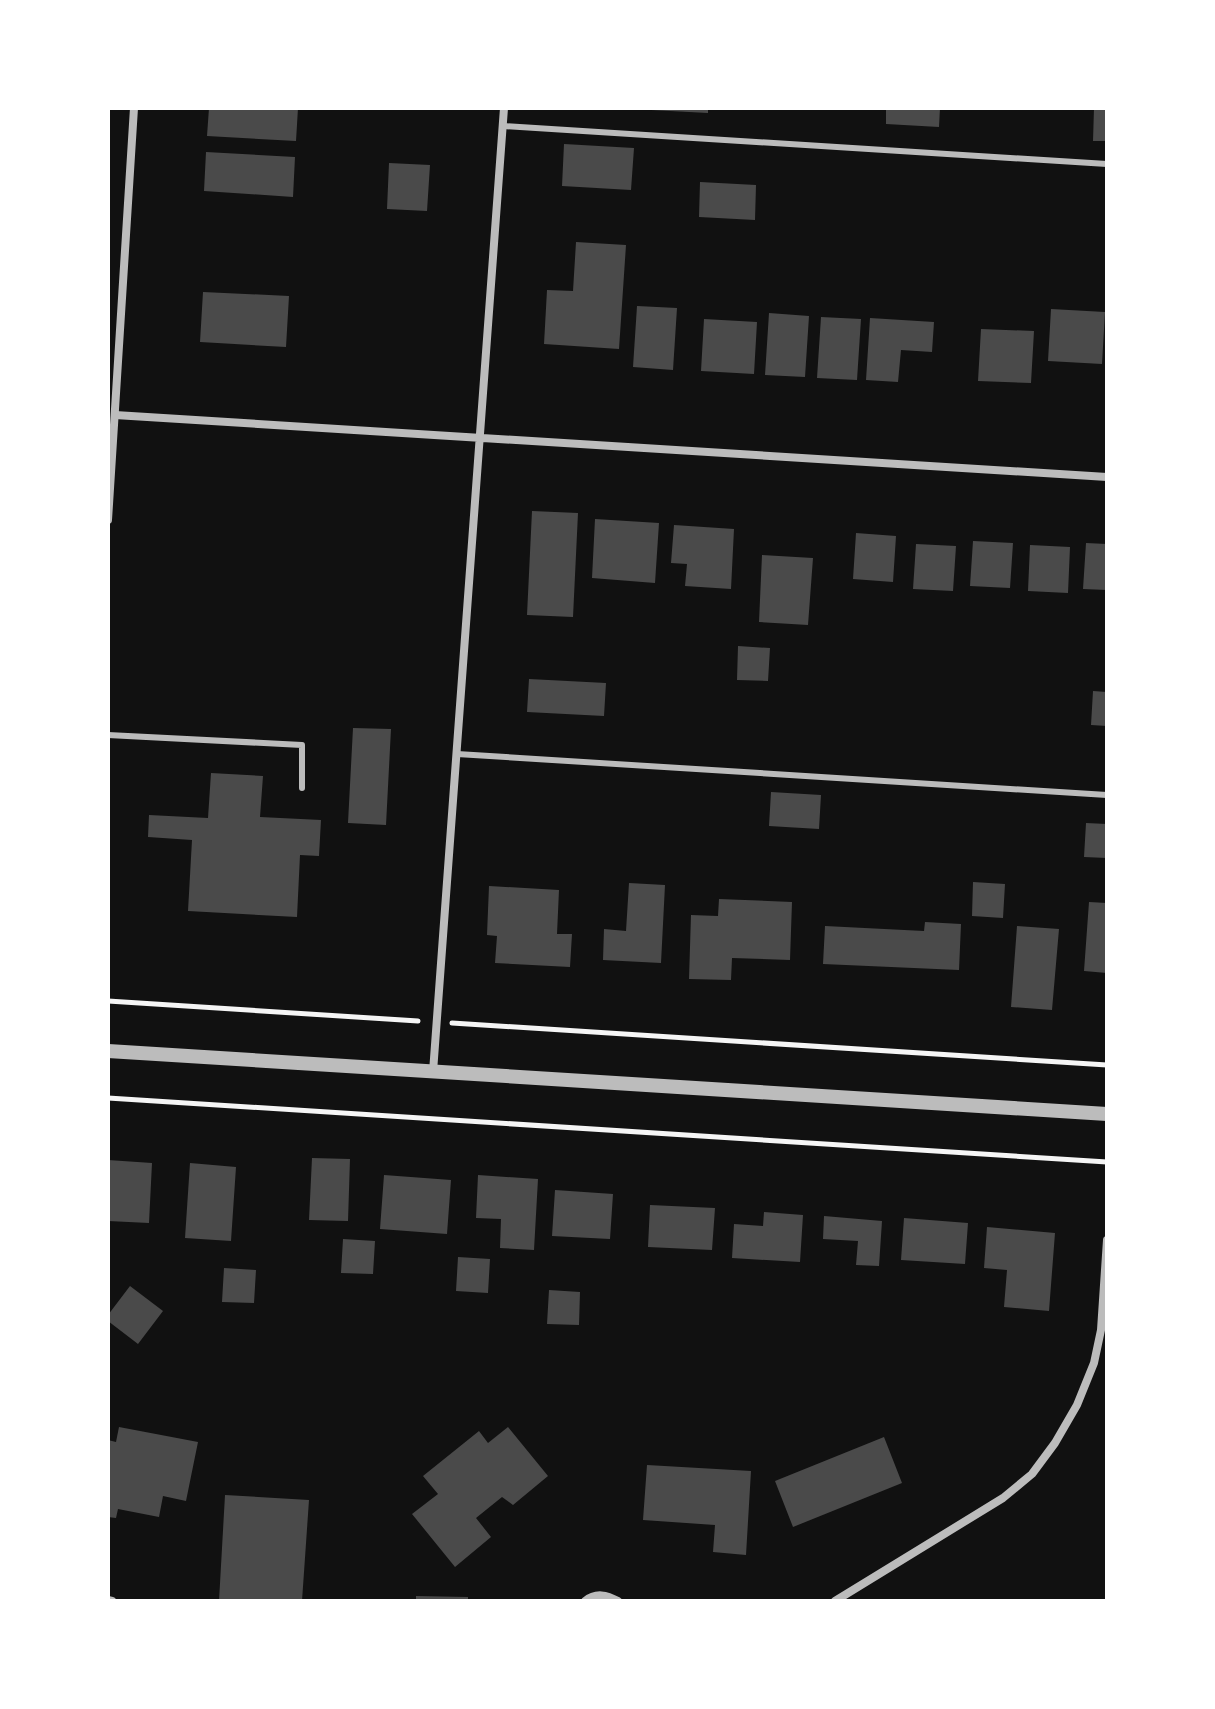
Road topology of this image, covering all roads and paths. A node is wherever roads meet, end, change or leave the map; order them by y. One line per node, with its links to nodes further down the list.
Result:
1 (134, 108): 5 (street)
2 (504, 108): 3 (street)
3 (503, 126): 4 (lane); 6 (street)
4 (1107, 164)
5 (115, 415): 6 (street); 8 (street)
6 (480, 437): 7 (street); 10 (street)
7 (1107, 477)
8 (108, 520)
9 (108, 735): 11 (lane)
10 (457, 754): 12 (lane); 14 (street)
11 (302, 788)
12 (1107, 795)
13 (108, 1001): 14 (path)
14 (437, 1022): 16 (path); 17 (street)
15 (108, 1051): 17 (street)
16 (1107, 1065)
17 (433, 1072): 19 (street)
18 (108, 1098): 20 (path)
19 (1107, 1114)
20 (1107, 1162)
21 (1107, 1240): 24 (street)
22 (585, 1601): 23 (street)
23 (618, 1601)
24 (835, 1601)

